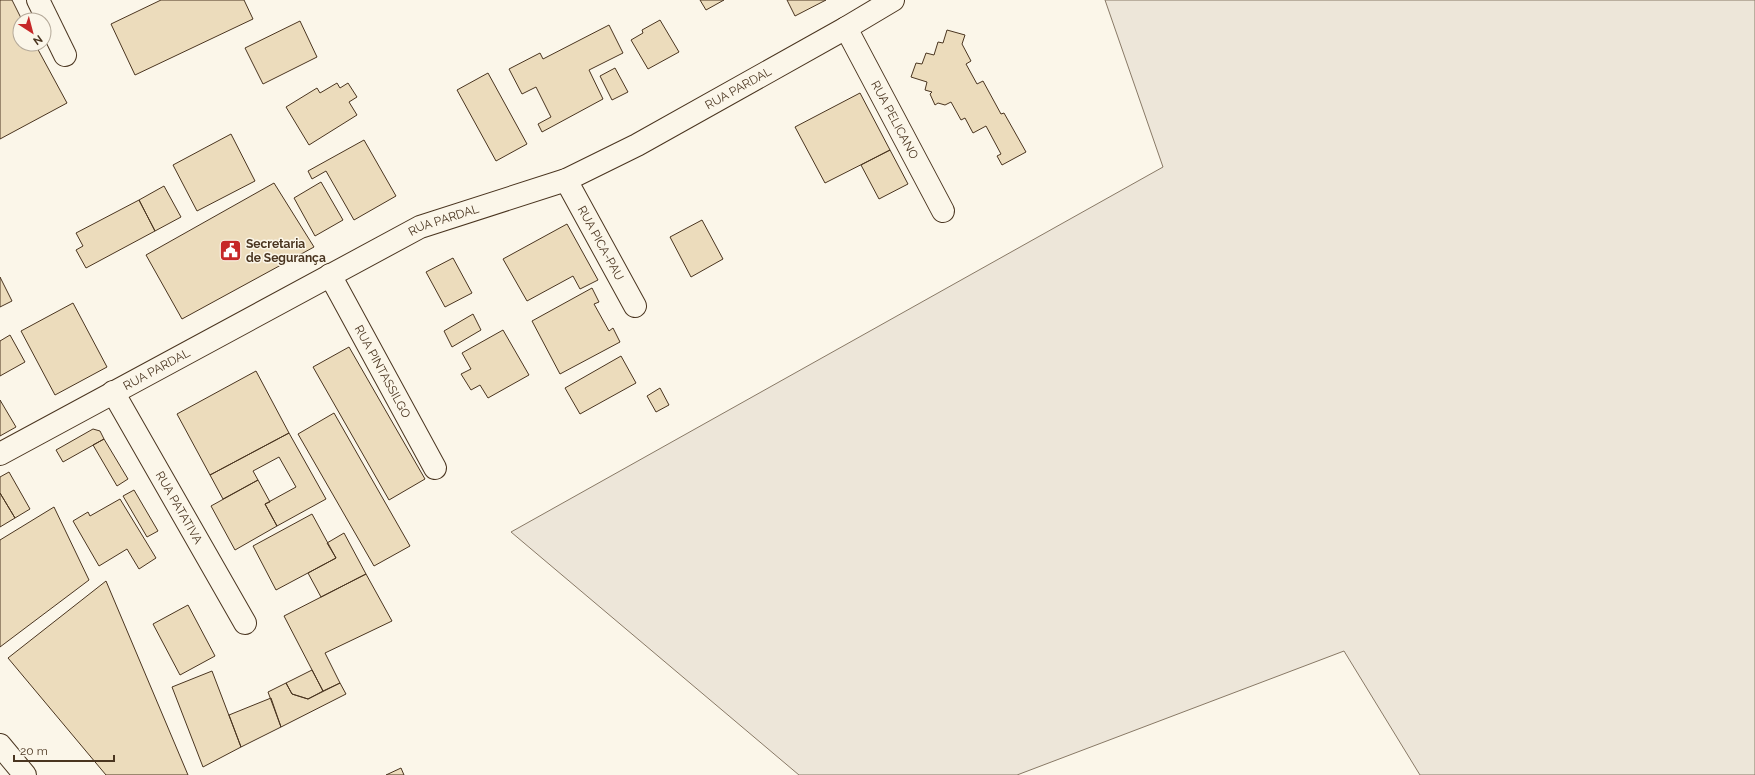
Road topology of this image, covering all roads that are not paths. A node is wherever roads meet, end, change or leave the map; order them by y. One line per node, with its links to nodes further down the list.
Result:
1 (38, 0): 4 (street)
2 (893, 0): 3 (street, RUA PARDAL)
3 (846, 28): 5 (street, RUA PARDAL); 6 (street, RUA PELICANO)
4 (65, 55)
5 (566, 180): 7 (street, RUA PARDAL); 8 (street, RUA PICA-PAU)
6 (943, 212)
7 (330, 275): 9 (street, RUA PARDAL); 11 (street, RUA PINTASSILGO)
8 (635, 306)
9 (113, 392): 10 (street, RUA PARDAL); 12 (street, RUA PATATIVA)
10 (0, 454)
11 (435, 468)
12 (245, 623)
13 (0, 745): 14 (street)
14 (25, 775)

